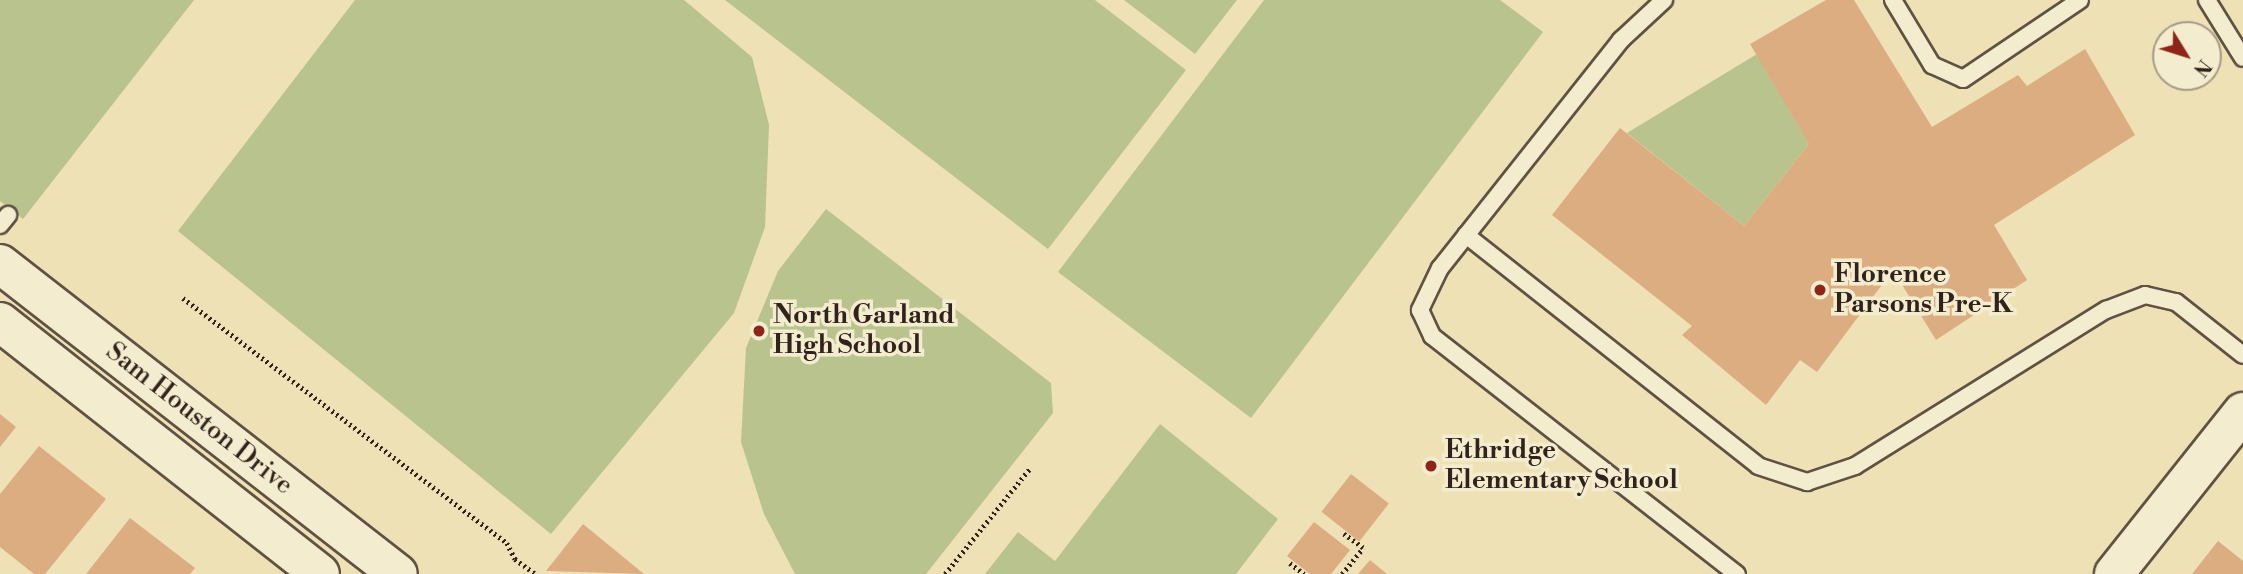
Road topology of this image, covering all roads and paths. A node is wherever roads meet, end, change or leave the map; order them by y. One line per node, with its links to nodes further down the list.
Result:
1 (1664, 0): 6 (lane)
2 (1892, 0): 3 (lane)
3 (2080, 0)
4 (2207, 0): 5 (lane)
5 (2243, 58)
6 (1466, 235): 10 (lane); 21 (lane)
7 (0, 264): 16 (street, Sam Houston Drive)
8 (183, 298): 17 (path)
9 (0, 323): 15 (street, Sam Houston Drive)
10 (2243, 355)
11 (2239, 427): 22 (street)
12 (1031, 467): 18 (path)
13 (1344, 534): 20 (path)
14 (1290, 564): 19 (path)
15 (320, 574)
16 (398, 574)
17 (536, 574)
18 (945, 574)
19 (1304, 574)
20 (1342, 574)
21 (1737, 574)
22 (2114, 574)

